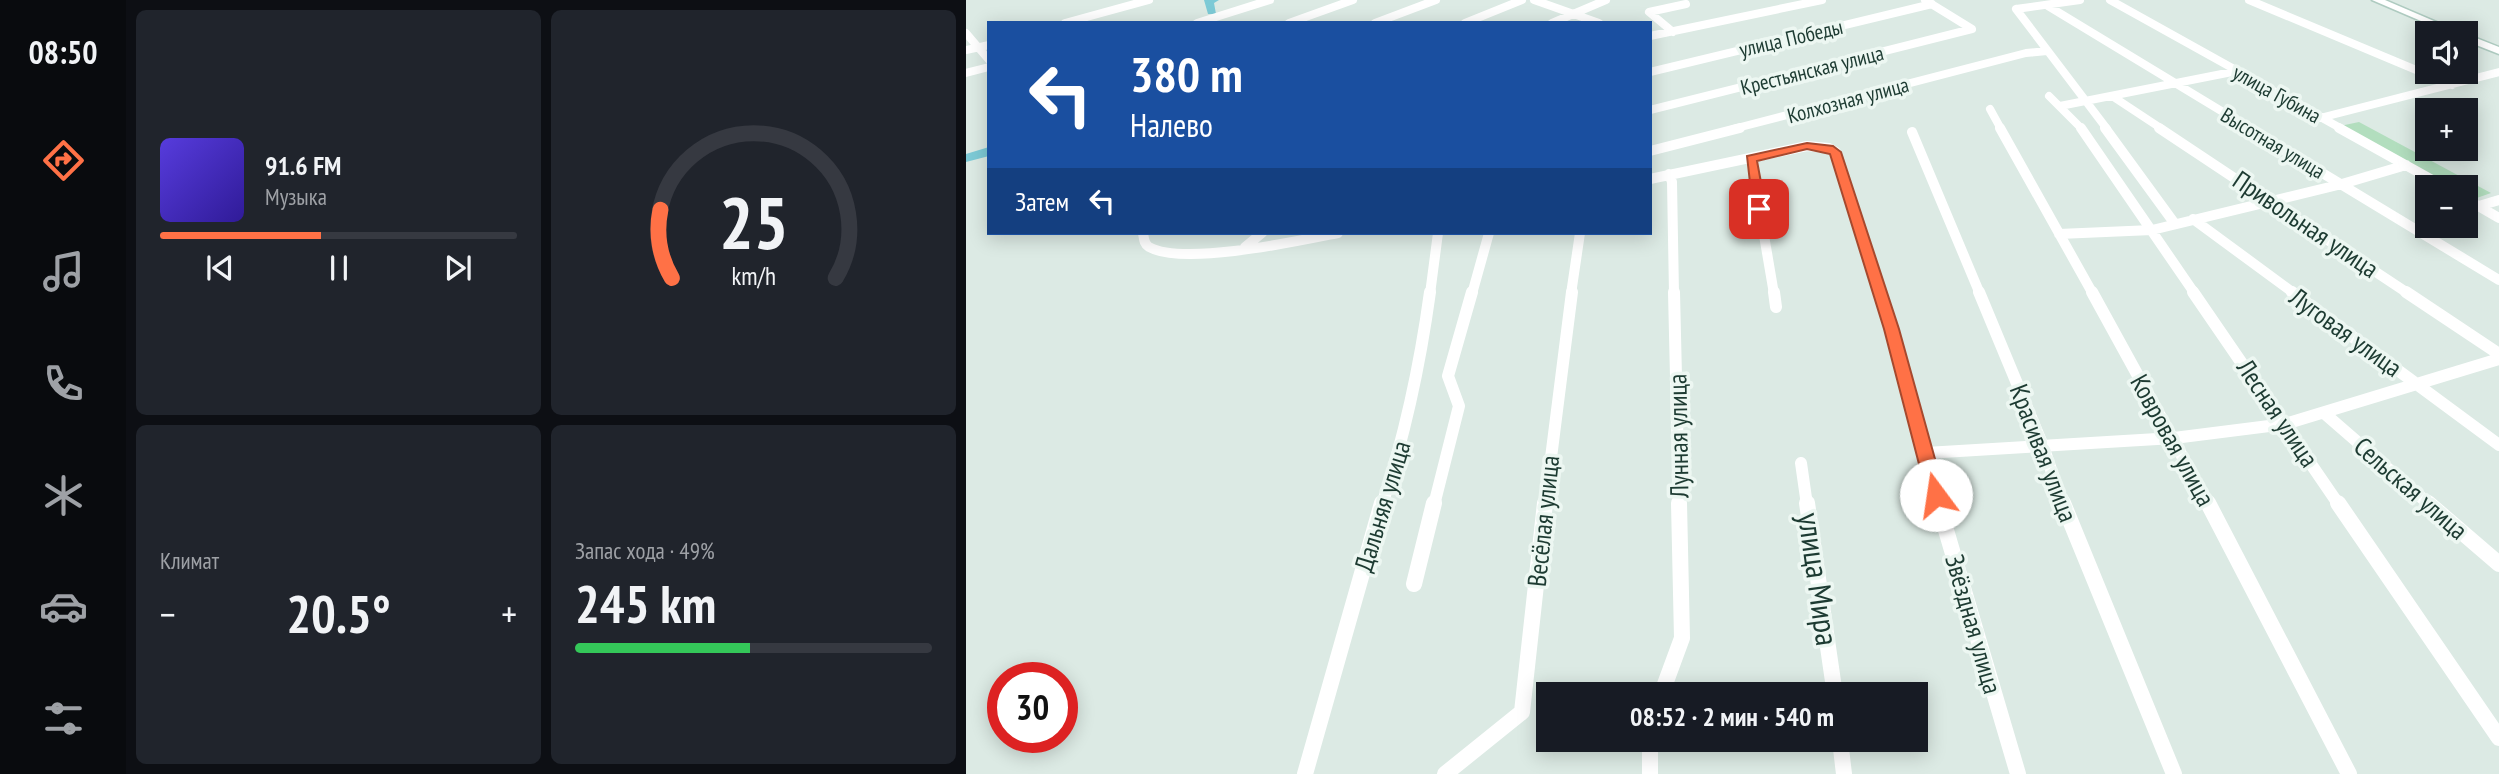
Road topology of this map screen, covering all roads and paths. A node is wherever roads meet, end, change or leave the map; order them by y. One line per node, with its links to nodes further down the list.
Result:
1 (1149, 0): 17 (street)
2 (1270, 0): 18 (street)
3 (1353, 0): 19 (street)
4 (1436, 0): 20 (street)
5 (1522, 0): 21 (street)
6 (1534, 0): 16 (street)
7 (1606, 0): 16 (street)
8 (1822, 0): 25 (street)
9 (2080, 0): 15 (street)
10 (2110, 0): 37 (street, улица Губина)
11 (2249, 0): 41 (street)
12 (2377, 0): 24 (street)
13 (1929, 2): 36 (street, улица Победы); 46 (street, Крестьянская улица)
14 (1686, 4): 25 (street)
15 (2048, 6): 32 (street); 40 (street, Высотная улица)
16 (1572, 14): 22 (street); 23 (street)
17 (1072, 21)
18 (1202, 21)
19 (1295, 21)
20 (1380, 21)
21 (1470, 21)
22 (1556, 21)
23 (1593, 21)
24 (2428, 21)
25 (1673, 32): 27 (street)
26 (966, 33): 30 (street)
27 (1652, 36)
28 (2478, 42): 33 (street)
29 (987, 45): 30 (street)
30 (979, 47): 31 (street); 34 (street)
31 (966, 50)
32 (2047, 51): 44 (street); 50 (street, Колхозная улица)
33 (2499, 51)
34 (987, 57)
35 (987, 68): 39 (street)
36 (1652, 71)
37 (2237, 71): 40 (street); 48 (street, улица Губина)
38 (2499, 72): 41 (street)
39 (966, 73)
40 (2174, 83): 43 (street); 57 (street, Высотная улица)
41 (2452, 85): 48 (street)
42 (2049, 96): 45 (street, Лесная улица)
43 (2112, 96): 44 (street); 58 (street, Привольная улица)
44 (2086, 101): 45 (street); 63 (street)
45 (2060, 106): 64 (street, Лесная улица)
46 (1652, 109)
47 (1990, 109): 65 (street, Ковровая улица)
48 (2320, 118): 53 (street, улица Губина)
49 (1912, 132): 81 (street, Красивая улица)
50 (1652, 150)
51 (1836, 152): 52 (street); 82 (street, Звёздная улица)
52 (1751, 159): 54 (street); 74 (street)
53 (2406, 165): 55 (street, улица Губина); 57 (street)
54 (1669, 174): 56 (street); 86 (street, Лунная улица)
55 (2424, 175)
56 (1652, 178)
57 (2342, 184): 58 (street); 73 (street, Высотная улица)
58 (2270, 200): 62 (street); 75 (street, Привольная улица)
59 (2499, 200): 60 (street)
60 (2479, 206): 61 (street)
61 (2499, 218)
62 (2193, 219): 63 (street); 76 (street, Луговая улица)
63 (2175, 224): 64 (street)
64 (2152, 230): 65 (street); 78 (street, Лесная улица)
65 (2059, 234): 79 (street, Ковровая улица)
66 (1143, 235): 72 (street)
67 (1259, 235): 72 (street)
68 (1325, 235): 72 (street)
69 (1438, 235): 91 (street, Дальняя улица)
70 (1488, 235): 85 (street)
71 (1580, 235): 92 (street, Весёлая улица)
72 (1244, 247)
73 (2499, 280)
74 (1776, 307)
75 (2499, 357): 76 (street)
76 (2417, 385): 77 (street); 80 (street, Луговая улица)
77 (2324, 413): 78 (street); 84 (street, Сельская улица)
78 (2285, 424): 79 (street); 88 (street, Лесная улица)
79 (2174, 438): 81 (street); 97 (street, Ковровая улица)
80 (2499, 445)
81 (2043, 446): 82 (street); 96 (street, Красивая улица)
82 (1926, 453): 95 (street, Звёздная улица)
83 (1801, 463): 87 (street, улица Мира)
84 (2499, 564)
85 (1414, 584)
86 (1666, 682)
87 (1833, 682)
88 (2499, 738)
89 (1650, 752): 93 (street)
90 (1841, 752): 94 (street)
91 (1305, 774)
92 (1445, 774)
93 (1650, 774)
94 (1844, 774)
95 (2018, 774)
96 (2174, 774)
97 (2350, 774)

